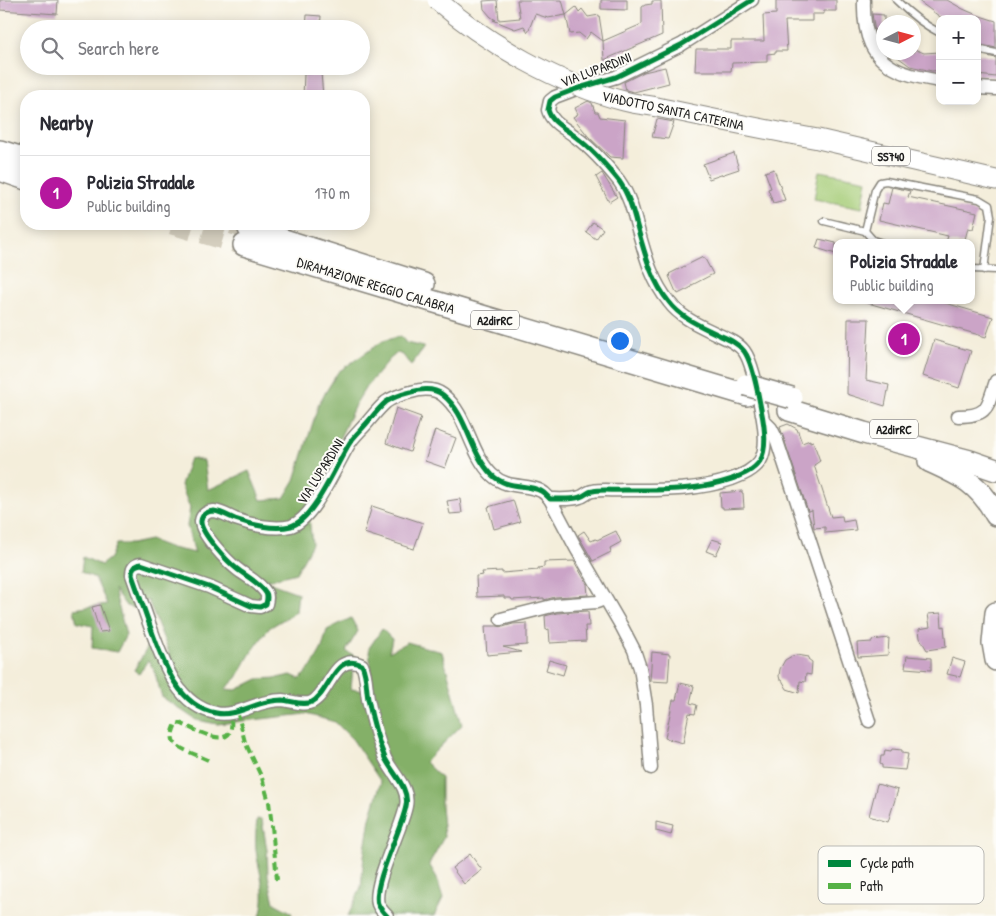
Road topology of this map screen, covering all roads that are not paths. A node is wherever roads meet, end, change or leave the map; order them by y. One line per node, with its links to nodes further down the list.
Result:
1 (437, 0): 13 (main road, VIADOTTO SANTA CATERINA / SS740, bridge)
2 (752, 0): 24 (street, VIA LUPARDINI)
3 (864, 0): 8 (street)
4 (896, 0): 5 (lane)
5 (936, 31)
6 (981, 50): 7 (lane)
7 (996, 53)
8 (936, 80)
9 (981, 88): 10 (street)
10 (996, 89)
11 (8, 161): 12 (highway)
12 (20, 173)
13 (996, 180)
14 (824, 221): 15 (lane)
15 (865, 231): 17 (lane); 19 (lane)
16 (246, 237): 22 (highway, DIRAMAZIONE REGGIO CALABRIA / A2dirRC)
17 (872, 239)
18 (975, 269): 19 (lane)
19 (984, 270): 20 (lane)
20 (996, 270)
21 (996, 381): 23 (street)
22 (791, 404): 25 (highway, DIRAMAZIONE REGGIO CALABRIA); 26 (highway, DIRAMAZIONE REGGIO CALABRIA / A2dirRC)
23 (958, 416)
24 (764, 421): 28 (street, VIA LUPARDINI); 34 (street)
25 (864, 433): 27 (highway, DIRAMAZIONE REGGIO CALABRIA / A2dirRC); 29 (highway)
26 (996, 459)
27 (996, 470)
28 (550, 499): 30 (street); 36 (street, VIA LUPARDINI)
29 (996, 515)
30 (605, 599): 31 (street); 35 (street)
31 (501, 619)
32 (995, 622): 33 (highway)
33 (996, 660)
34 (869, 721)
35 (651, 768)
36 (387, 916)

